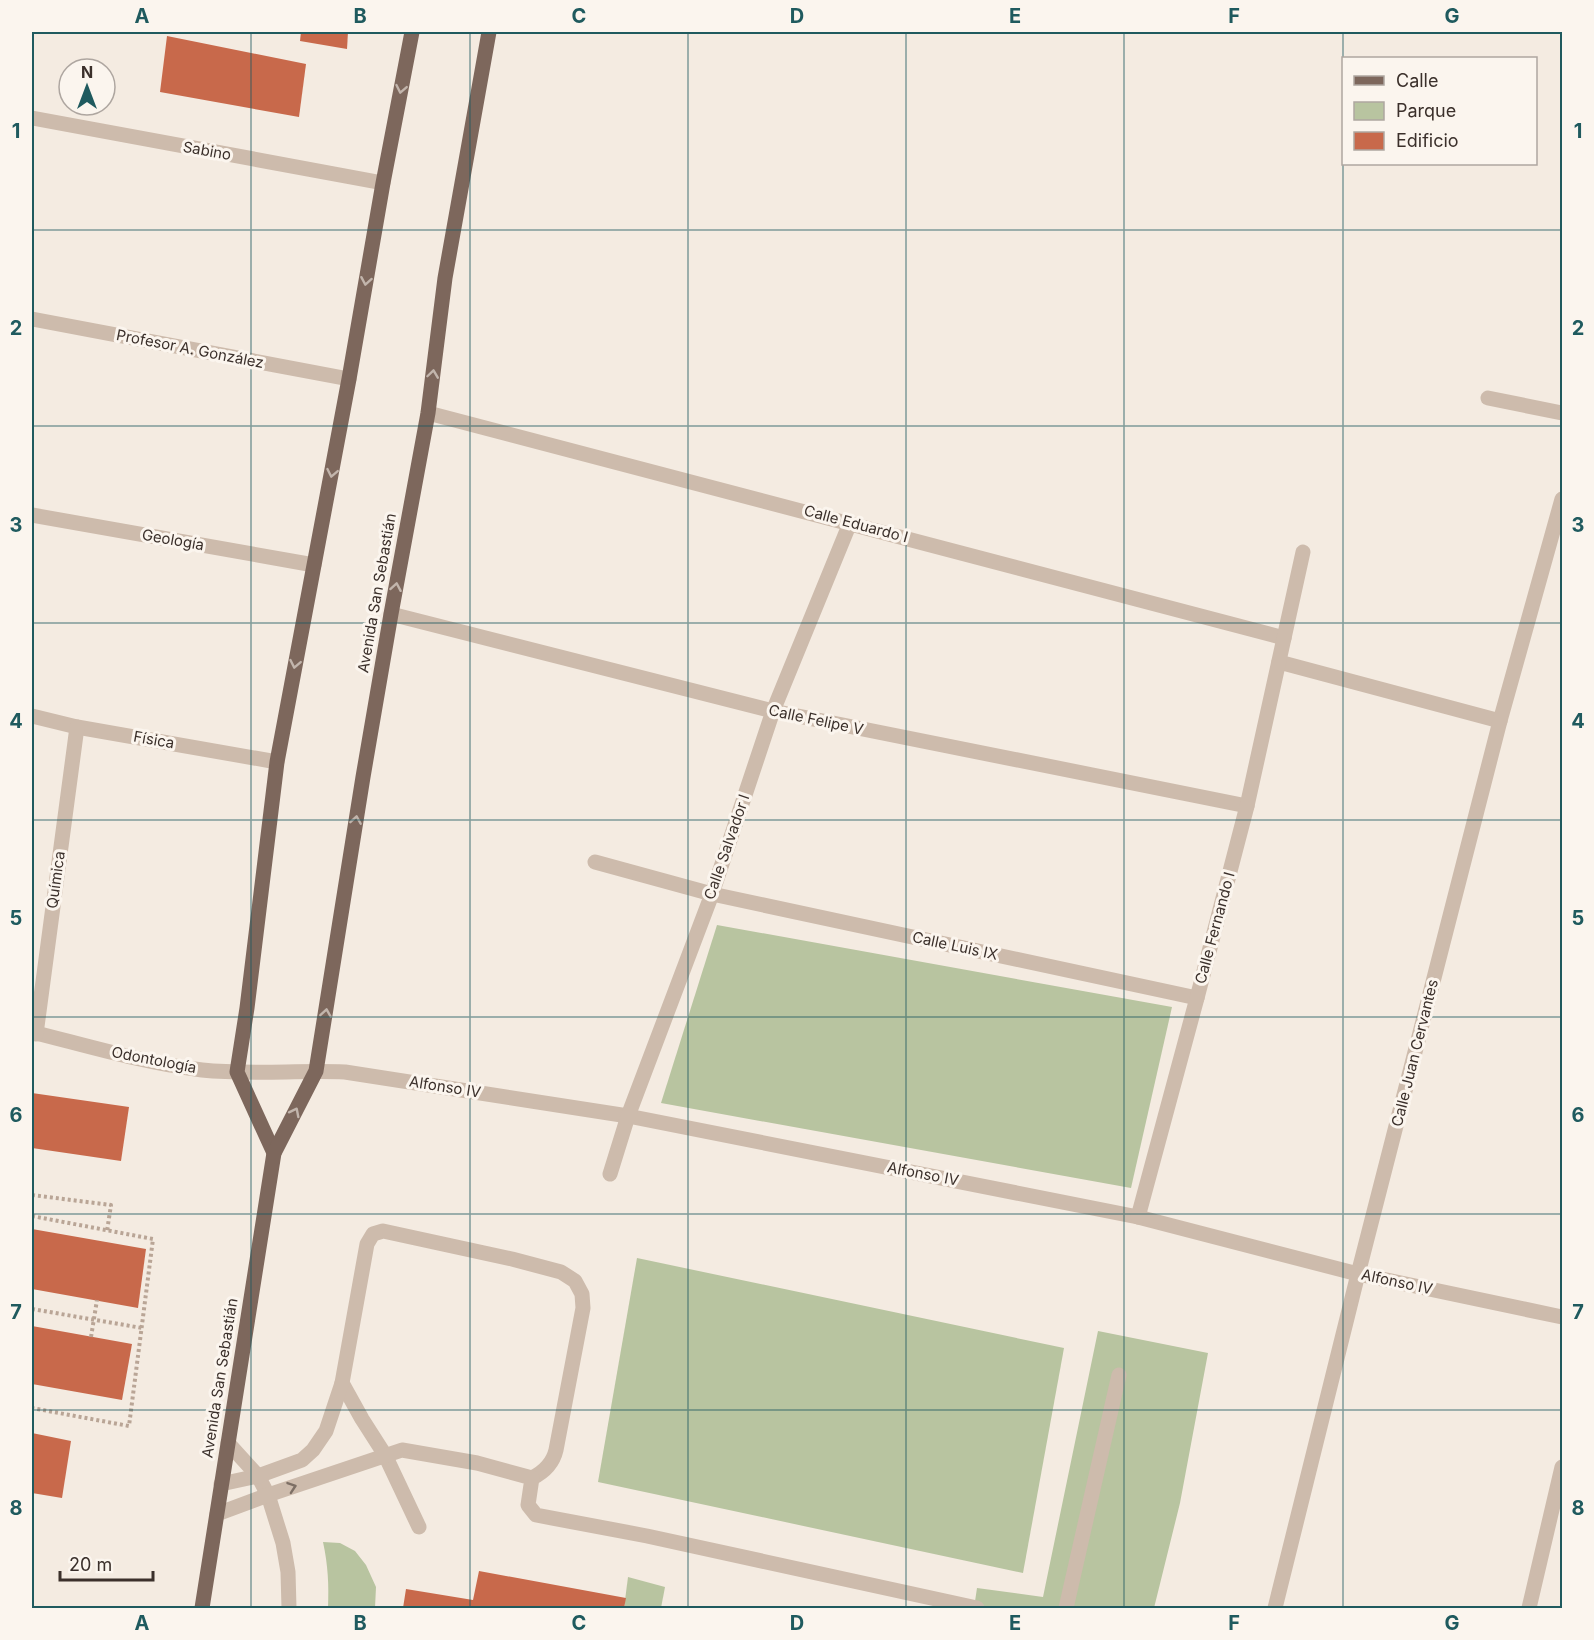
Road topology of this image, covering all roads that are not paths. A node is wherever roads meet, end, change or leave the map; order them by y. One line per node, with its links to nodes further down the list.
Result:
1 (412, 32): 4 (main road, one-way to 4)
2 (489, 32): 8 (main road, Avenida San Sebastián, one-way to 2)
3 (32, 118): 4 (street, Sabino)
4 (383, 183): 6 (main road, one-way to 6)
5 (32, 319): 6 (street, Profesor A. González)
6 (349, 379): 14 (main road, one-way to 14)
7 (1488, 398): 9 (street)
8 (428, 412): 12 (street, Calle Eduardo I); 15 (main road, Avenida San Sebastián, one-way to 8)
9 (1563, 413)
10 (1563, 499): 20 (street, Calle Juan Cervantes)
11 (32, 515): 14 (street, Geología)
12 (850, 523): 16 (street, Calle Eduardo I); 18 (street, Calle Salvador I)
13 (1303, 552): 16 (street, Calle Fernando I)
14 (314, 565): 22 (main road, one-way to 22)
15 (391, 614): 18 (street, Calle Felipe V); 28 (main road, Avenida San Sebastián, one-way to 15)
16 (1284, 638): 17 (street, Calle Fernando I)
17 (1279, 662): 20 (street); 23 (street, Calle Fernando I)
18 (773, 711): 23 (street, Calle Felipe V); 25 (street, Calle Salvador I)
19 (32, 716): 21 (street, Física)
20 (1500, 721): 35 (street, Calle Juan Cervantes)
21 (77, 727): 22 (street, Física); 27 (street, Química)
22 (277, 762): 29 (main road)
23 (1247, 806): 26 (street, Calle Fernando I)
24 (595, 862): 25 (street, Calle Luis IX)
25 (712, 894): 26 (street, Calle Luis IX); 31 (street, Calle Salvador I)
26 (1197, 998): 34 (street, Calle Fernando I)
27 (34, 1033): 29 (street, Odontología)
28 (316, 1071): 30 (street, Alfonso IV); 31 (street, Alfonso IV); 32 (main road, Avenida San Sebastián, one-way to 28)
29 (237, 1072): 30 (street, Odontología); 32 (main road)
30 (278, 1072)
31 (628, 1116): 33 (street, Calle Salvador I); 34 (street, Alfonso IV)
32 (274, 1154): 39 (main road, Avenida San Sebastián)
33 (610, 1174)
34 (1138, 1216): 35 (street, Alfonso IV)
35 (1358, 1274): 36 (street, Alfonso IV); 52 (street, Calle Juan Cervantes)
36 (1563, 1317)
37 (1119, 1375): 51 (street)
38 (342, 1383): 40 (street); 42 (street); 43 (street)
39 (228, 1443): 42 (street); 44 (main road, Avenida San Sebastián)
40 (384, 1455): 43 (street); 45 (street, one-way to 40); 47 (street)
41 (1563, 1467): 53 (street)
42 (258, 1476): 44 (street); 45 (street)
43 (532, 1478): 50 (street)
44 (221, 1484): 46 (main road, Avenida San Sebastián)
45 (268, 1495): 46 (street); 49 (street)
46 (217, 1514): 48 (main road, Avenida San Sebastián)
47 (419, 1527)
48 (202, 1608)
49 (289, 1608)
50 (977, 1608)
51 (1066, 1608)
52 (1275, 1608)
53 (1529, 1608)

